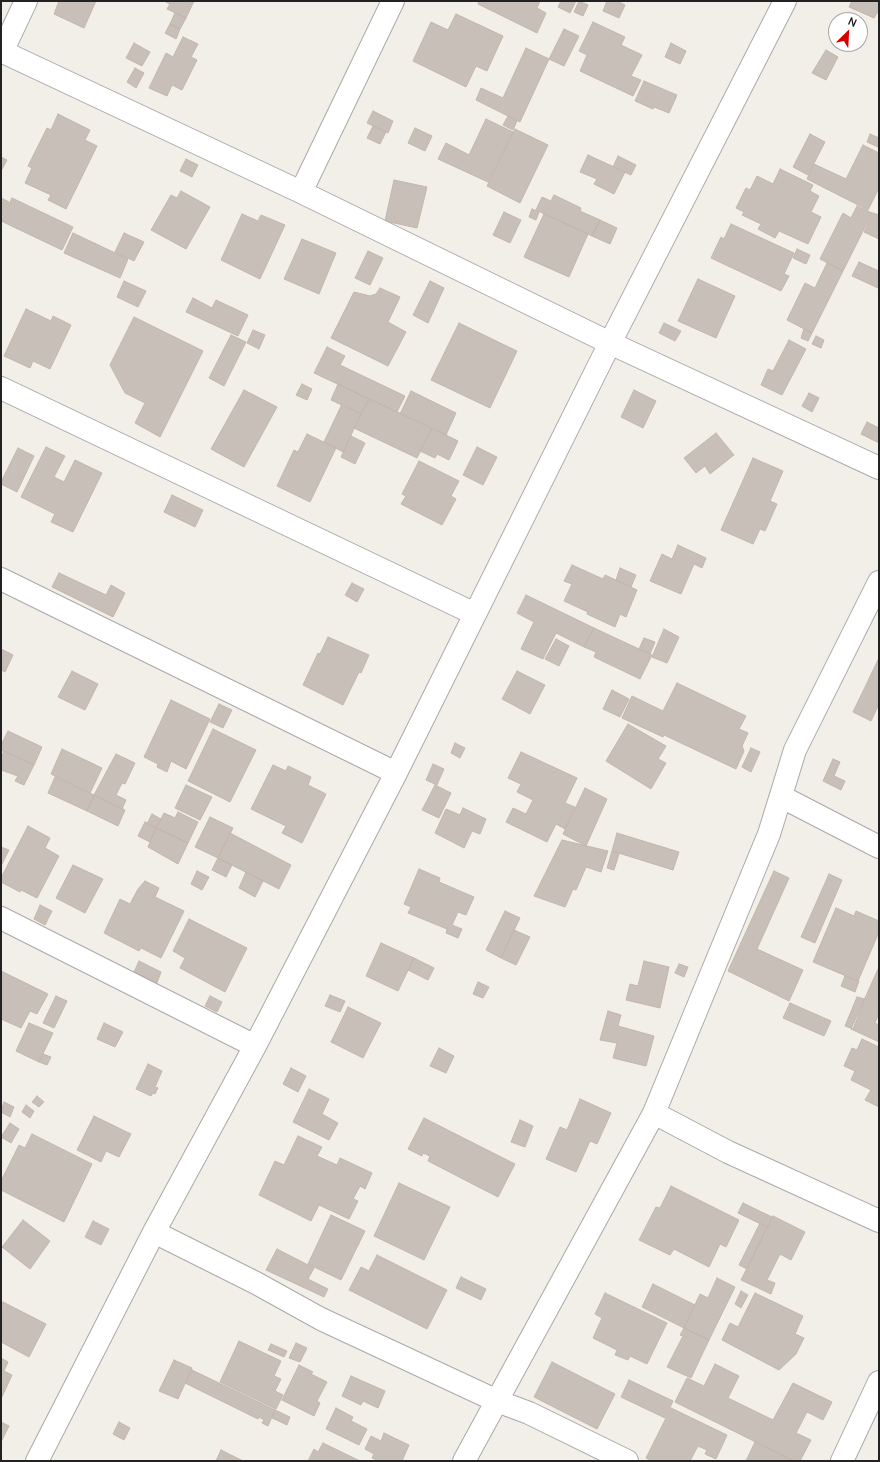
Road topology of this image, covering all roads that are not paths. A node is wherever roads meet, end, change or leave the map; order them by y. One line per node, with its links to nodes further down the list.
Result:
1 (26, 1): 4 (street)
2 (393, 1): 5 (street)
3 (785, 1): 6 (street)
4 (1, 51): 5 (street)
5 (301, 192): 6 (street)
6 (610, 344): 8 (street); 11 (street)
7 (1, 388): 11 (street)
8 (879, 468)
9 (1, 578): 12 (street)
10 (879, 582): 13 (street)
11 (475, 614): 12 (street)
12 (396, 773): 16 (street)
13 (782, 797): 14 (street); 17 (street)
14 (879, 847)
15 (1, 918): 16 (street)
16 (255, 1046): 19 (street)
17 (654, 1113): 18 (street); 21 (street)
18 (879, 1222)
19 (154, 1232): 21 (street); 22 (street)
20 (879, 1382): 25 (street)
21 (497, 1400): 23 (street); 24 (street)
22 (37, 1461)
23 (464, 1461)
24 (627, 1461)
25 (842, 1461)

